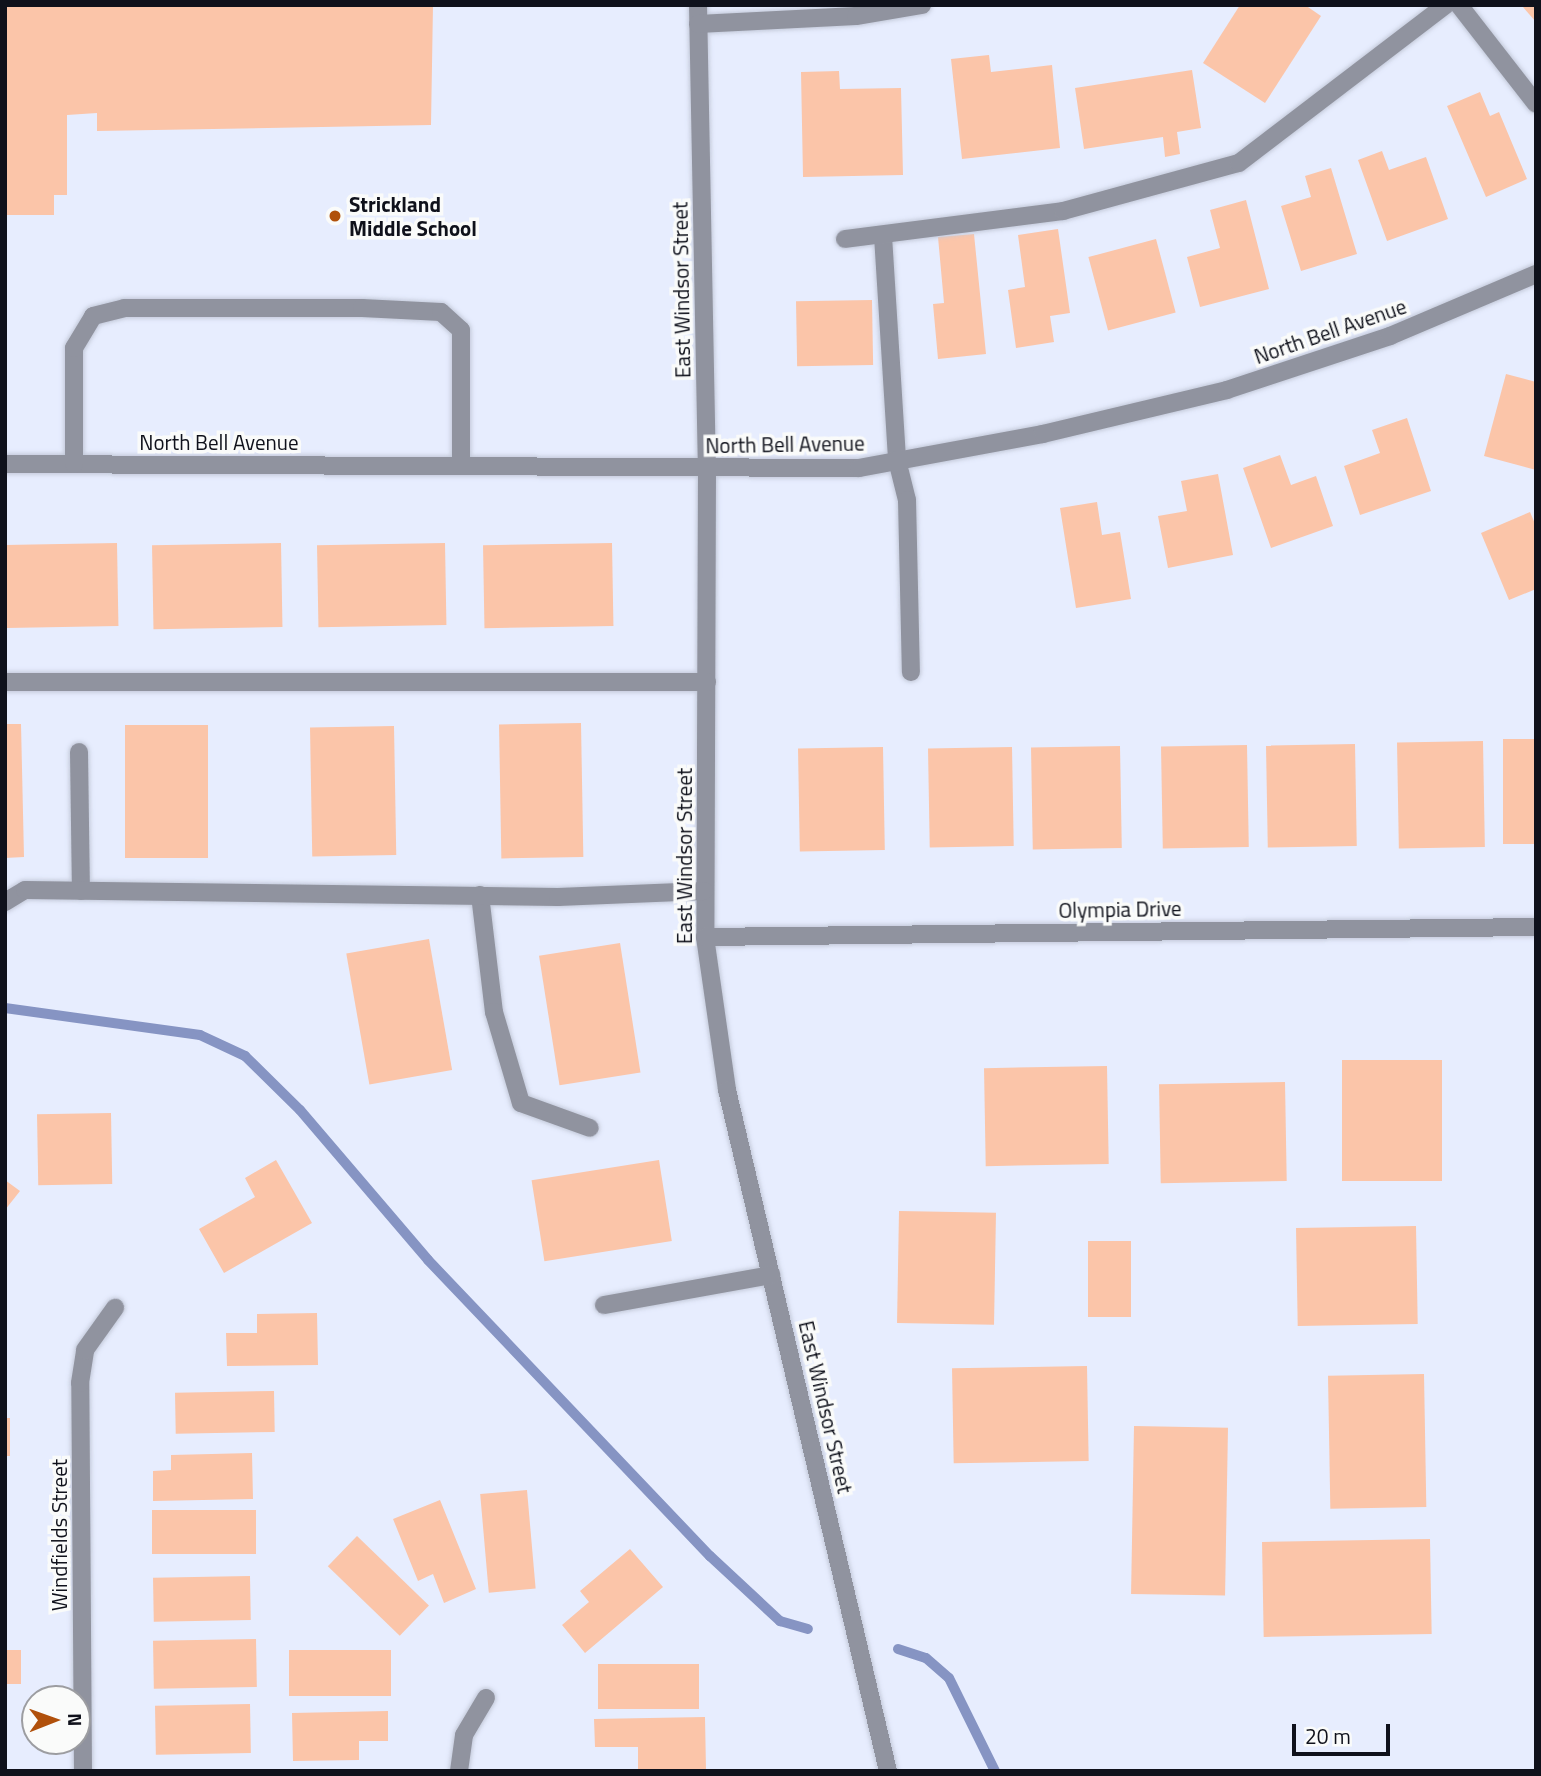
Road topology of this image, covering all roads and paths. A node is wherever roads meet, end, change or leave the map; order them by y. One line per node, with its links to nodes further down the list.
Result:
1 (698, 5): 6 (street, East Windsor Street)
2 (922, 5): 5 (street)
3 (1446, 5): 8 (street)
4 (1459, 5): 7 (street)
5 (876, 9): 6 (street)
6 (698, 24): 15 (street, East Windsor Street)
7 (1536, 104)
8 (883, 236): 9 (street); 11 (street)
9 (845, 239)
10 (1536, 274): 11 (street, North Bell Avenue)
11 (897, 460): 15 (street, North Bell Avenue); 16 (street)
12 (5, 464): 13 (street, North Bell Avenue)
13 (74, 464): 14 (street, North Bell Avenue); 14 (street)
14 (461, 465): 15 (street, North Bell Avenue)
15 (707, 469): 18 (street, East Windsor Street)
16 (911, 672)
17 (5, 682): 18 (street)
18 (707, 682): 21 (street, East Windsor Street)
19 (79, 752): 20 (street)
20 (81, 891): 22 (street); 23 (street)
21 (704, 891): 22 (street); 25 (street, East Windsor Street)
22 (480, 895): 26 (street)
23 (5, 902)
24 (1536, 927): 25 (street, Olympia Drive)
25 (705, 937): 27 (street, East Windsor Street)
26 (590, 1128)
27 (771, 1275): 28 (street); 33 (street, East Windsor Street)
28 (604, 1304)
29 (115, 1308): 31 (street, Windfields Street)
30 (486, 1698): 32 (street)
31 (83, 1771)
32 (459, 1771)
33 (888, 1771)

